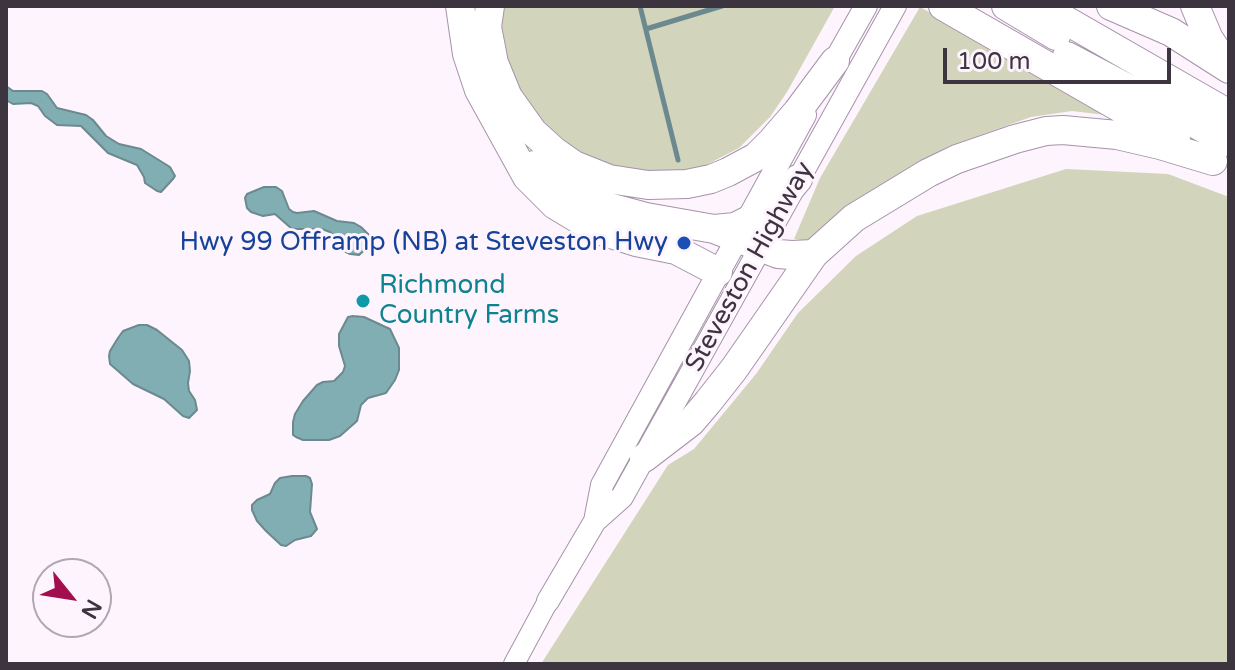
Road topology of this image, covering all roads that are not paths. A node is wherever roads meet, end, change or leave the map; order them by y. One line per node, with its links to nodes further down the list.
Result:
1 (460, 6): 17 (highway)
2 (490, 6): 12 (highway)
3 (866, 6): 12 (main road, Steveston Highway)
4 (943, 6): 18 (highway)
5 (977, 6): 14 (highway)
6 (1006, 6): 14 (highway)
7 (1041, 6): 16 (highway)
8 (1074, 6): 15 (highway)
9 (1111, 6): 13 (highway)
10 (1195, 6): 13 (highway)
11 (893, 10): 19 (main road, Steveston Highway)
12 (835, 61): 20 (main road, Steveston Highway)
13 (1229, 68)
14 (1142, 95): 18 (highway)
15 (1229, 98)
16 (1229, 114)
17 (508, 140): 20 (highway); 22 (highway)
18 (1224, 158): 21 (highway)
19 (798, 179): 20 (highway)
20 (739, 235): 21 (highway); 22 (main road, Steveston Highway); 23 (main road, Steveston Highway)
21 (814, 254): 23 (highway)
22 (718, 272): 24 (main road, Steveston Highway)
23 (644, 458): 24 (main road, Steveston Highway)
24 (595, 521): 25 (main road, Steveston Highway)
25 (548, 601): 26 (street, Steveston Highway)
26 (514, 664)

